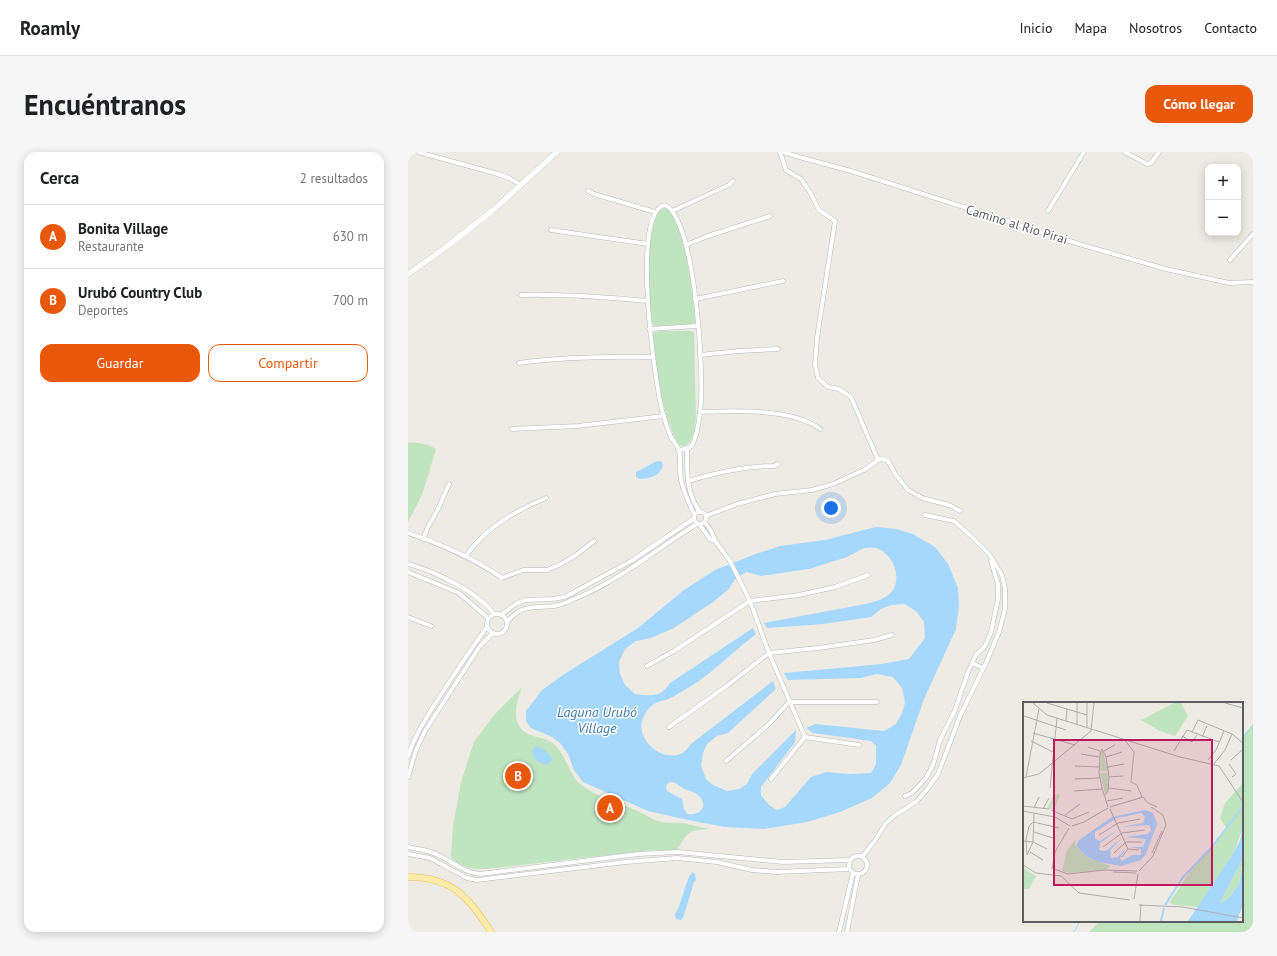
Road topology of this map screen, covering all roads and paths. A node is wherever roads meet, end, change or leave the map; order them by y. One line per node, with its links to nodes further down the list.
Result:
1 (418, 152): 9 (street)
2 (557, 152): 9 (main road)
3 (780, 152): 38 (street)
4 (783, 152): 22 (street, Camino al Rio Pirai)
5 (1084, 152): 12 (street)
6 (1125, 152): 7 (street)
7 (1159, 152)
8 (733, 181): 11 (street)
9 (521, 185): 20 (main road)
10 (588, 191): 13 (street)
11 (672, 211): 13 (street); 18 (street)
12 (1048, 211)
13 (655, 212): 17 (street)
14 (770, 216): 18 (street)
15 (551, 230): 17 (street)
16 (1253, 234): 19 (street)
17 (648, 244): 25 (street)
18 (686, 245): 24 (street)
19 (1230, 260)
20 (408, 274)
21 (783, 281): 24 (street)
22 (1253, 282)
23 (521, 295): 25 (street)
24 (695, 299): 26 (street)
25 (648, 300): 27 (street)
26 (697, 326): 27 (street); 29 (street)
27 (649, 329): 30 (street)
28 (778, 349): 29 (street)
29 (700, 355): 32 (street)
30 (652, 357): 31 (street); 33 (street)
31 (519, 362)
32 (700, 412): 35 (street); 36 (street)
33 (664, 416): 34 (street); 37 (street)
34 (512, 429)
35 (820, 429)
36 (687, 449): 37 (street); 40 (street)
37 (678, 450): 47 (street)
38 (878, 460): 43 (street); 46 (street)
39 (778, 464): 40 (street)
40 (688, 481): 44 (street)
41 (449, 484): 51 (street)
42 (546, 498): 55 (street)
43 (960, 511)
44 (700, 512): 46 (street); 47 (street)
45 (925, 515): 54 (street)
46 (706, 516): 48 (street)
47 (694, 517): 49 (street); 60 (street)
48 (705, 522): 49 (street); 53 (street)
49 (698, 524): 53 (street); 62 (street)
50 (408, 533): 51 (street)
51 (424, 538): 55 (street)
52 (594, 541): 55 (street)
53 (716, 542): 64 (street)
54 (989, 554): 76 (street); 78 (street)
55 (466, 556)
56 (408, 564): 59 (street)
57 (408, 572): 61 (street)
58 (868, 575): 64 (street)
59 (438, 576): 61 (street); 66 (street)
60 (604, 576): 62 (street); 63 (street)
61 (434, 582): 69 (street)
62 (608, 582): 65 (street)
63 (542, 600): 65 (street); 67 (street)
64 (750, 602): 75 (street); 77 (street)
65 (542, 606): 70 (street)
66 (494, 614): 67 (street); 69 (street)
67 (501, 615): 70 (street)
68 (408, 617): 71 (street)
69 (488, 618): 72 (street)
70 (506, 622): 73 (street)
71 (431, 626)
72 (487, 627): 73 (street); 84 (street)
73 (494, 633): 86 (street)
74 (892, 635): 75 (street)
75 (769, 653): 79 (street); 81 (street)
76 (972, 663): 78 (street); 88 (street)
77 (647, 666)
78 (983, 668): 92 (street)
79 (789, 702): 80 (street); 82 (street); 85 (street)
80 (877, 702)
81 (669, 727)
82 (805, 737): 83 (street); 87 (street)
83 (859, 745)
84 (408, 756)
85 (726, 761)
86 (408, 777)
87 (771, 779)
88 (905, 796)
89 (408, 847): 96 (street)
90 (408, 854): 100 (street)
91 (626, 856): 93 (street); 94 (street); 96 (street)
92 (862, 857): 93 (street); 98 (street)
93 (850, 860): 95 (street)
94 (626, 862): 95 (street); 100 (street)
95 (849, 868): 97 (street)
96 (472, 873): 100 (street)
97 (852, 873): 98 (street); 102 (street)
98 (858, 875): 103 (street)
99 (408, 877): 101 (main road)
100 (470, 878)
101 (491, 932)
102 (839, 932)
103 (846, 932)

